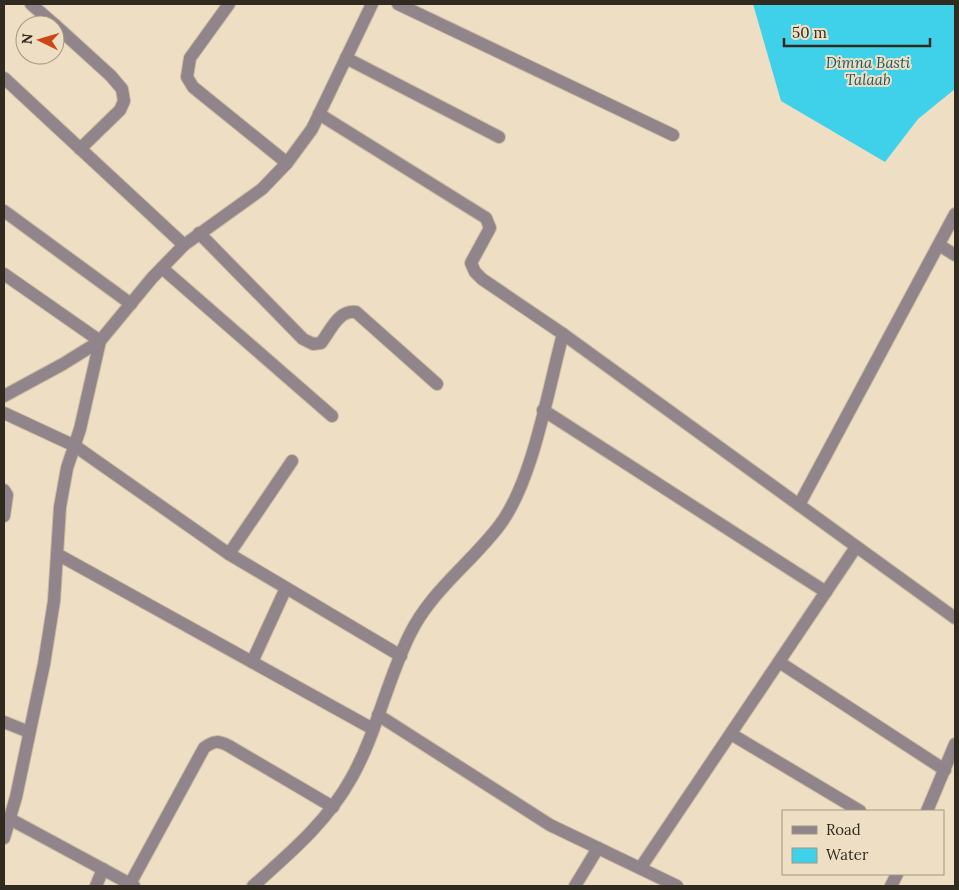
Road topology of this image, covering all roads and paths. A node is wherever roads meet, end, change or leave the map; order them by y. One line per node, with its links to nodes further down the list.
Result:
1 (31, 4): 5 (street)
2 (229, 4): 13 (street)
3 (372, 4): 7 (street)
4 (398, 4): 10 (street)
5 (44, 15)
6 (65, 34): 12 (street)
7 (346, 58): 9 (street); 11 (street)
8 (4, 78): 12 (street)
9 (319, 114): 13 (street); 23 (street)
10 (673, 135)
11 (499, 137)
12 (80, 149): 17 (street)
13 (287, 164): 16 (street)
14 (4, 211): 22 (street)
15 (955, 214): 18 (street)
16 (198, 233): 17 (street); 25 (street)
17 (184, 245): 20 (street)
18 (939, 245): 19 (street); 33 (street)
19 (955, 256)
20 (162, 268): 22 (street); 29 (street)
21 (4, 274): 24 (street)
22 (131, 304): 24 (street)
23 (563, 334): 27 (street); 33 (street)
24 (100, 341): 26 (street); 30 (street)
25 (437, 384)
26 (4, 396)
27 (543, 410): 39 (street); 41 (street)
28 (4, 412): 30 (street)
29 (332, 416)
30 (75, 446): 36 (street); 37 (street)
31 (292, 461): 37 (street)
32 (4, 490): 34 (street)
33 (799, 505): 35 (street)
34 (4, 516)
35 (856, 547): 39 (street); 40 (street)
36 (57, 554): 42 (street); 47 (street)
37 (229, 554): 38 (street)
38 (286, 588): 41 (street); 42 (street)
39 (826, 592): 43 (street)
40 (955, 618)
41 (401, 656): 44 (street)
42 (252, 662): 46 (street)
43 (779, 662): 48 (street); 50 (street)
44 (378, 715): 46 (street); 56 (street)
45 (4, 722): 47 (street)
46 (372, 728): 51 (street)
47 (29, 732): 54 (street)
48 (731, 734): 52 (street); 57 (street)
49 (955, 744): 50 (street)
50 (945, 770): 53 (street)
51 (333, 807): 59 (street); 61 (street)
52 (858, 810)
53 (928, 810)
54 (10, 819): 55 (street); 58 (street)
55 (4, 838)
56 (598, 848): 57 (street); 62 (street)
57 (641, 867): 63 (street)
58 (103, 869): 59 (street); 60 (street)
59 (132, 885)
60 (96, 886)
61 (253, 886)
62 (575, 886)
63 (676, 886)

